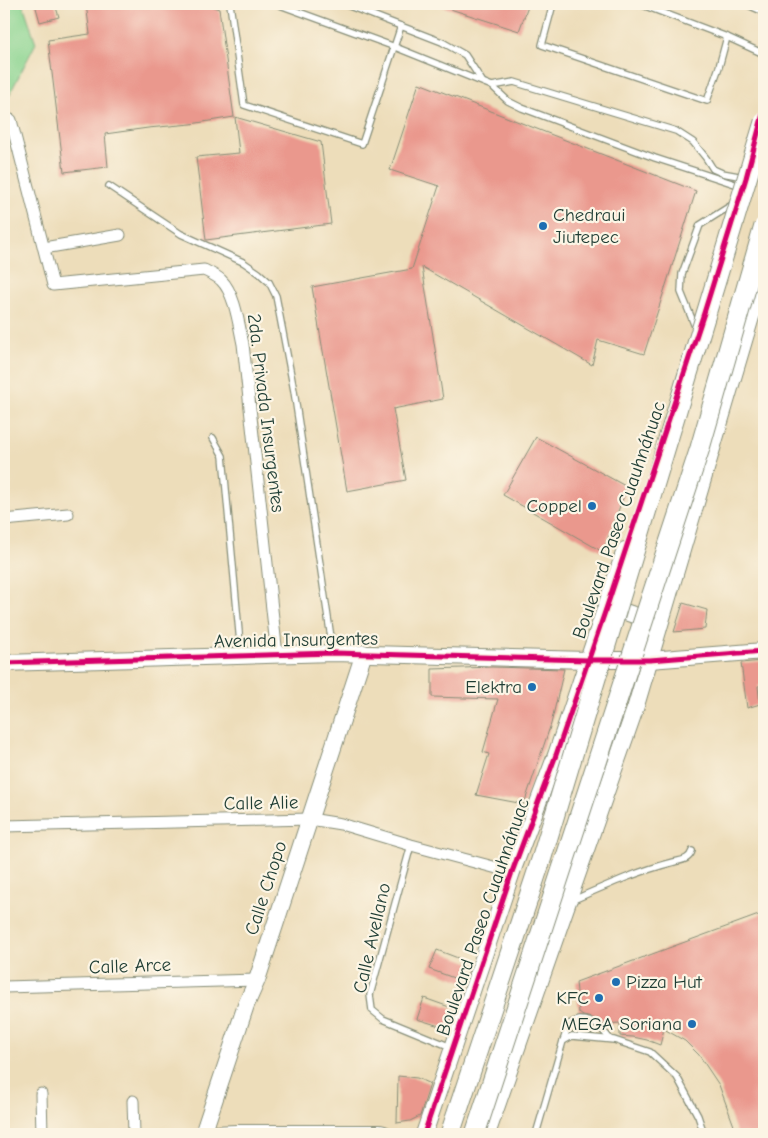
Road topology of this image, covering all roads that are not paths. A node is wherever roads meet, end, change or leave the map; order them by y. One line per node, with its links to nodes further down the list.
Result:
1 (230, 4): 10 (lane)
2 (277, 4): 10 (lane)
3 (344, 4): 8 (lane)
4 (553, 4): 9 (lane)
5 (640, 4): 9 (lane)
6 (746, 4): 7 (lane)
7 (764, 12)
8 (401, 26): 10 (lane); 12 (lane)
9 (727, 37): 11 (lane)
10 (394, 47): 12 (lane)
11 (764, 54)
12 (482, 82): 13 (lane)
13 (492, 86): 18 (lane); 18 (lane)
14 (764, 110): 18 (street, Boulevard Paseo Cuauhnáhuac)
15 (11, 120): 21 (street, 2da. Privada Insurgentes)
16 (764, 122): 59 (main road, Boulevard Paseo Cuauhnáhuac, bridge)
17 (108, 186): 31 (lane)
18 (742, 188): 23 (street, Boulevard Paseo Cuauhnáhuac); 23 (lane)
19 (764, 226): 60 (main road, bridge)
20 (120, 235): 21 (street)
21 (44, 248): 33 (street, 2da. Privada Insurgentes)
22 (764, 274): 29 (street)
23 (698, 332): 27 (street, Boulevard Paseo Cuauhnáhuac)
24 (213, 438): 34 (lane)
25 (68, 514): 26 (street)
26 (4, 520)
27 (607, 606): 28 (street); 35 (street, Boulevard Paseo Cuauhnáhuac)
28 (638, 616): 29 (street); 36 (street)
29 (660, 623): 36 (street)
30 (764, 651): 36 (street, Avenida Insurgentes)
31 (334, 653): 32 (street, Avenida Insurgentes); 33 (street, Avenida Insurgentes)
32 (364, 653): 35 (street, Avenida Insurgentes); 40 (street, Calle Chopo)
33 (277, 655): 34 (street, Avenida Insurgentes)
34 (241, 656): 37 (street, Avenida Insurgentes)
35 (588, 660): 36 (street, Avenida Insurgentes); 38 (street, Boulevard Paseo Cuauhnáhuac)
36 (650, 660): 39 (street)
37 (4, 663)
38 (556, 754): 39 (street); 44 (street, Boulevard Paseo Cuauhnáhuac)
39 (613, 774): 45 (street)
40 (310, 819): 41 (street, Calle Alie); 42 (street, Calle Alie); 46 (street, Calle Chopo)
41 (4, 826)
42 (411, 845): 44 (street, Calle Alie); 50 (lane, Calle Avellano)
43 (692, 851): 45 (lane)
44 (512, 872): 50 (street, Boulevard Paseo Cuauhnáhuac)
45 (569, 902): 61 (street)
46 (257, 980): 47 (street, Calle Arce); 55 (street, Calle Chopo)
47 (4, 987)
48 (610, 1040): 49 (lane); 49 (lane); 63 (lane)
49 (563, 1041): 62 (lane)
50 (453, 1048): 58 (street, Boulevard Paseo Cuauhnáhuac)
51 (41, 1094): 53 (street)
52 (133, 1101): 54 (street)
53 (42, 1134)
54 (134, 1134)
55 (203, 1134)
56 (213, 1134): 57 (street)
57 (384, 1134)
58 (424, 1134)
59 (450, 1134)
60 (475, 1134)
61 (487, 1134)
62 (536, 1134)
63 (704, 1134)

